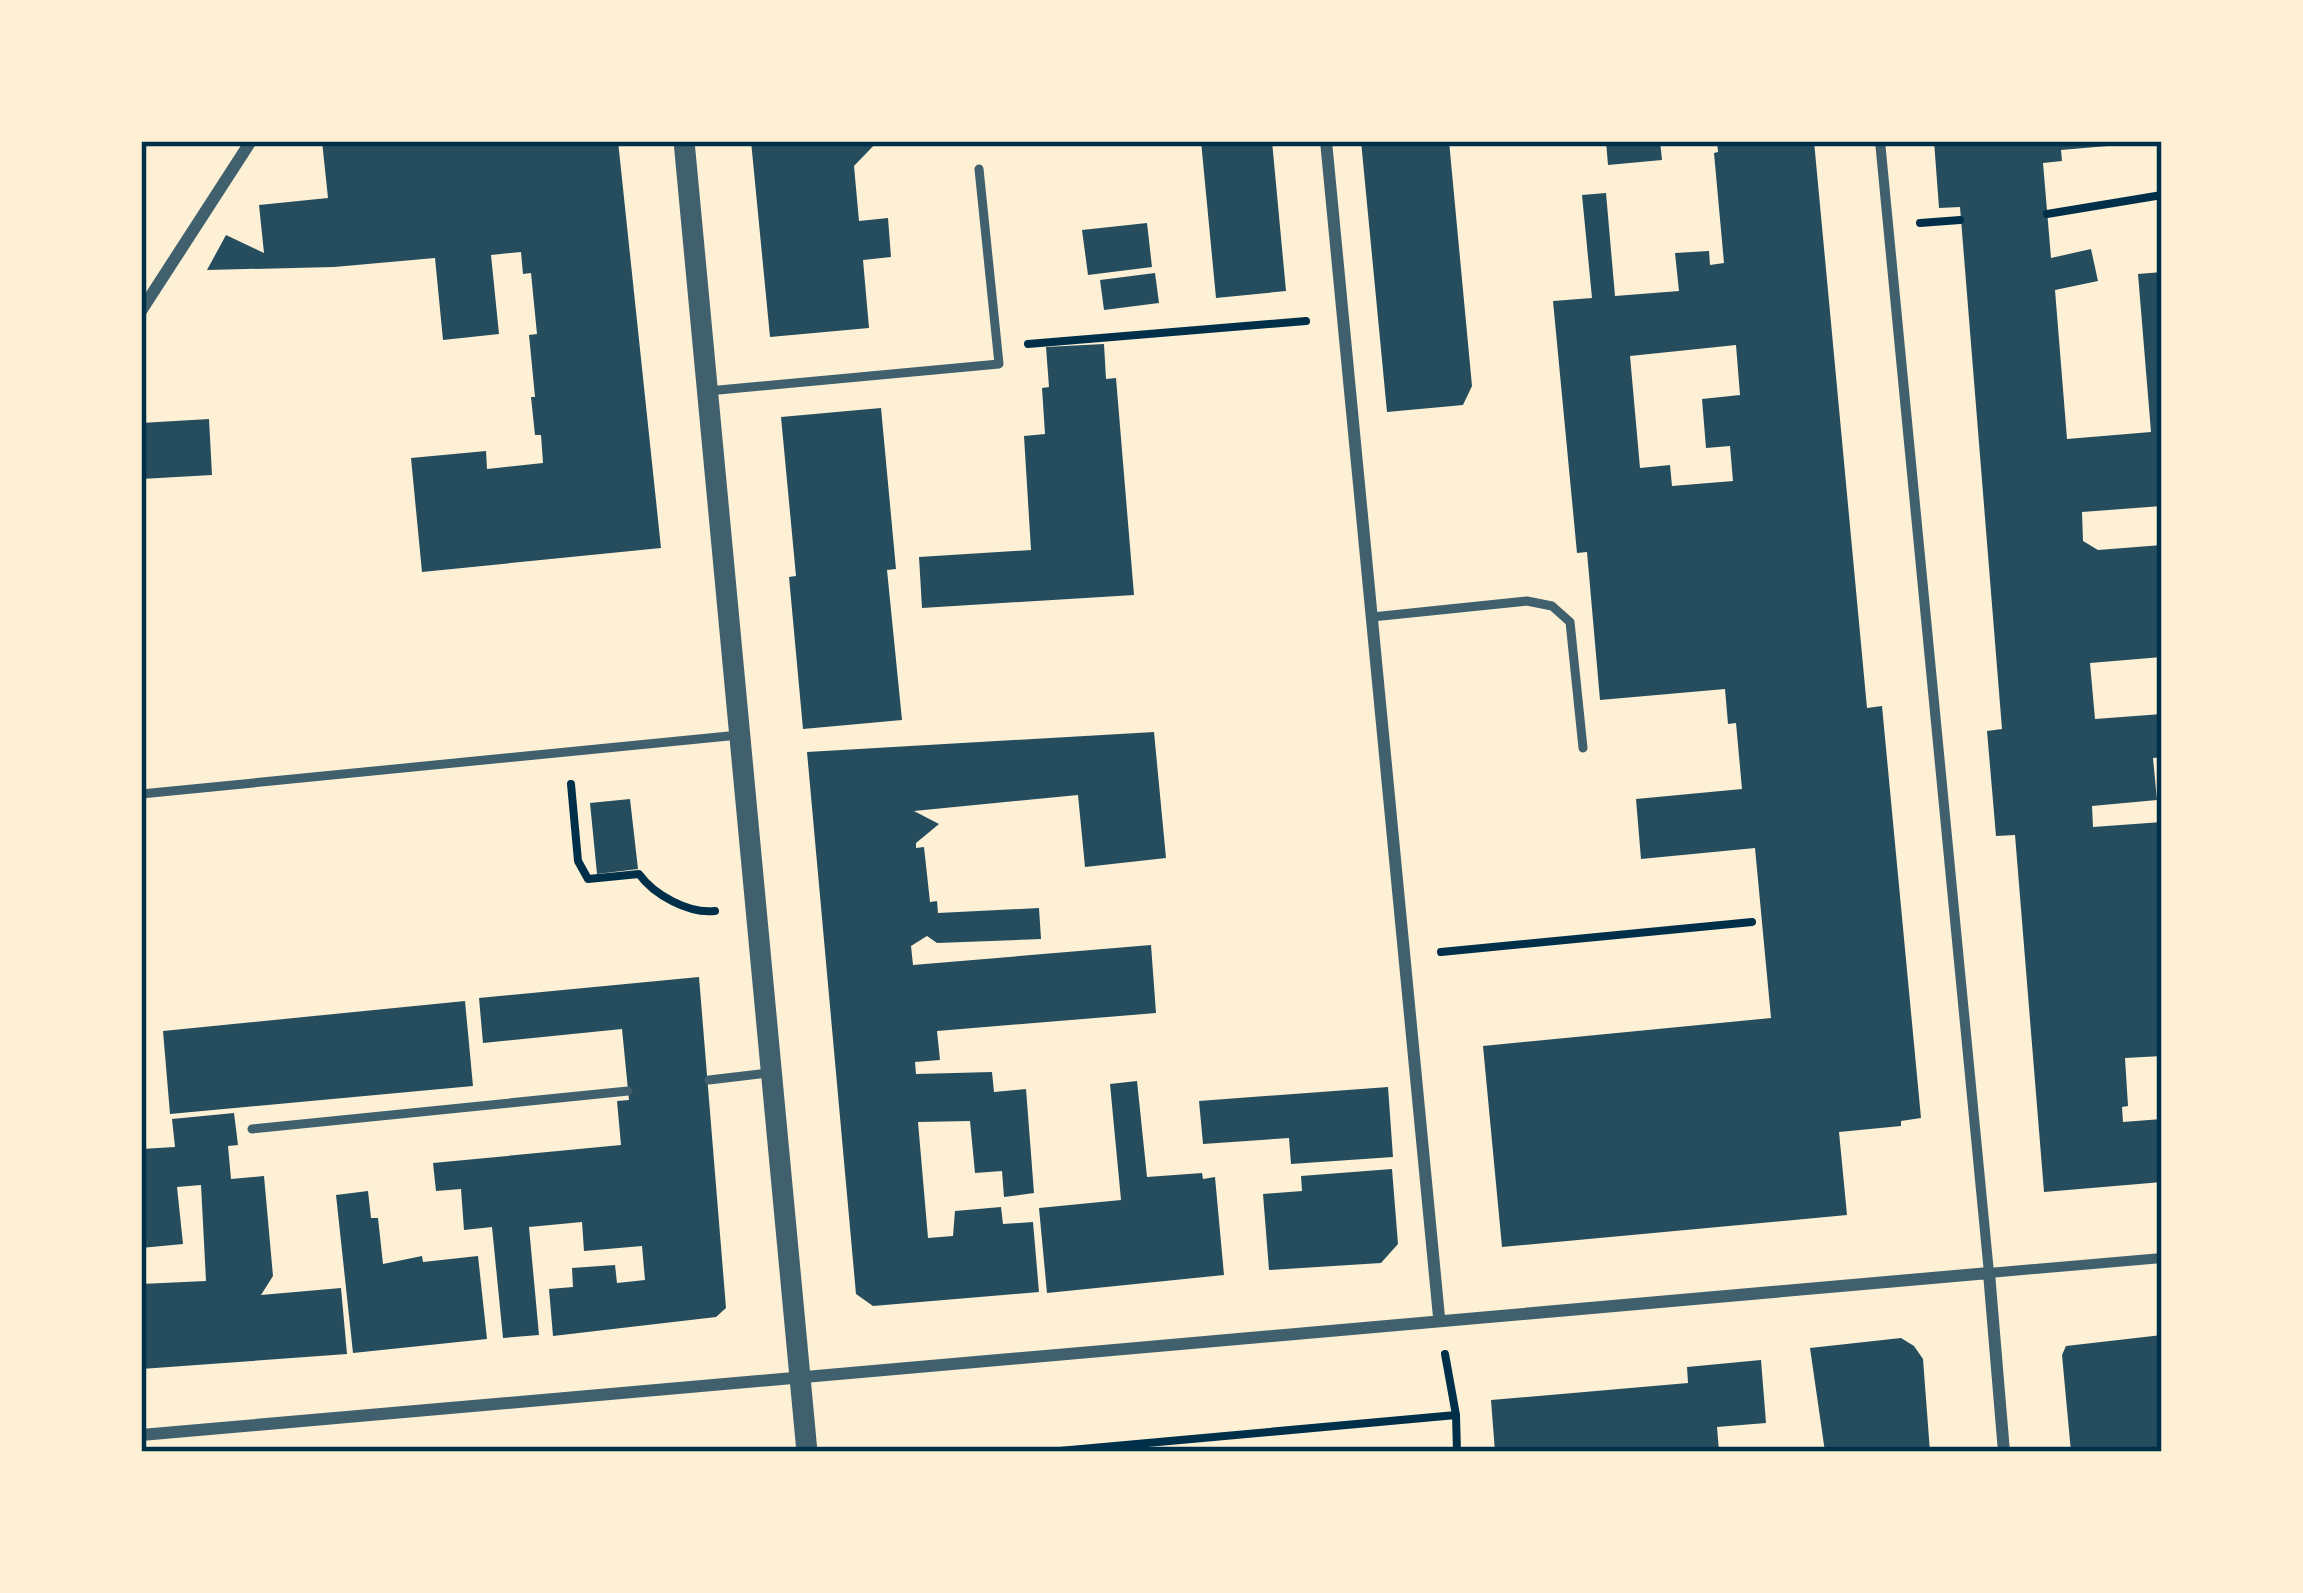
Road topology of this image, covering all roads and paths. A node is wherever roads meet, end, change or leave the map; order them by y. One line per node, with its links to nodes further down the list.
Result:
1 (251, 141): 8 (street)
2 (684, 141): 11 (street)
3 (1326, 141): 9 (street)
4 (1880, 141): 25 (street)
5 (979, 169): 10 (lane)
6 (2162, 195): 7 (path)
7 (2047, 214)
8 (141, 311)
9 (1343, 318): 10 (path); 12 (street)
10 (997, 347): 11 (lane)
11 (708, 391): 13 (street)
12 (1372, 617): 14 (lane); 19 (street)
13 (740, 735): 15 (lane); 17 (street)
14 (1583, 748)
15 (567, 753): 16 (lane); 17 (path)
16 (141, 794)
17 (756, 908): 20 (street)
18 (1752, 922): 19 (path)
19 (1404, 956): 26 (street)
20 (771, 1073): 21 (lane); 27 (street)
21 (709, 1080)
22 (628, 1091): 23 (lane)
23 (252, 1129)
24 (2162, 1258): 25 (street)
25 (1989, 1273): 26 (street); 33 (street)
26 (1439, 1317): 27 (street); 28 (path)
27 (800, 1378): 29 (street); 30 (street)
28 (1456, 1415): 31 (path); 32 (path)
29 (141, 1435)
30 (807, 1452)
31 (1048, 1452)
32 (1457, 1452)
33 (2004, 1452)

